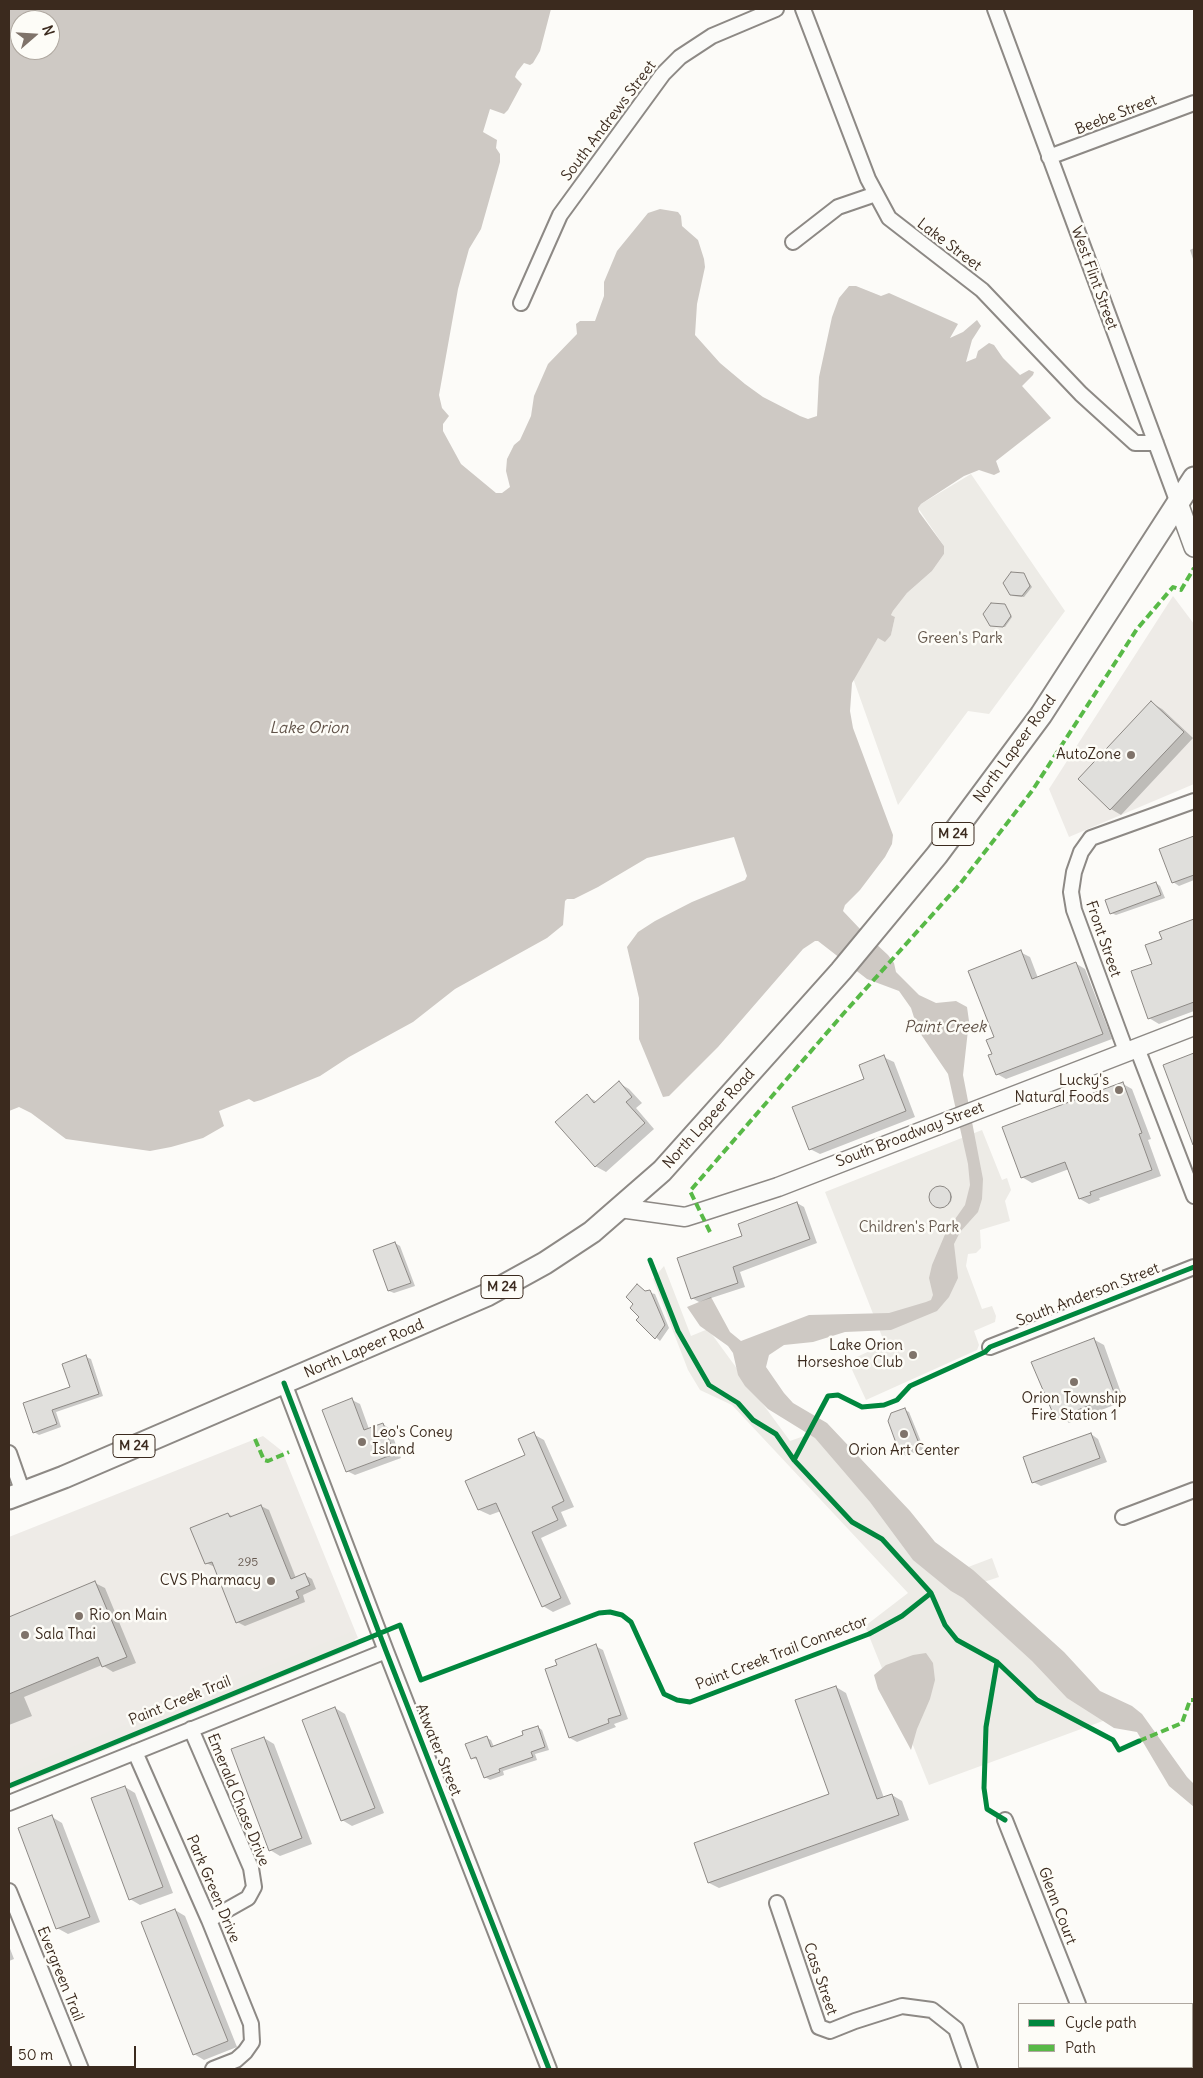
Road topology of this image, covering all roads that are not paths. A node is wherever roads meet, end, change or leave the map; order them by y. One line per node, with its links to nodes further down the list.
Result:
1 (776, 9): 8 (street, South Andrews Street)
2 (803, 9): 6 (street, Lake Street)
3 (995, 9): 5 (street, West Flint Street)
4 (1194, 103): 5 (street, Beebe Street)
5 (1049, 157): 9 (street, West Flint Street)
6 (876, 194): 7 (street); 9 (street, Lake Street)
7 (793, 242)
8 (521, 303)
9 (1156, 442): 11 (street, West Flint Street)
10 (1194, 478): 11 (main road, North Lapeer Road / M 24)
11 (1178, 503): 12 (main road, West Flint Street); 17 (main road, North Lapeer Road / M 24)
12 (1194, 547)
13 (1194, 800): 15 (street, Front Street)
14 (1194, 1026): 15 (street, South Broadway Street)
15 (1132, 1049): 16 (street, Front Street); 17 (street, South Broadway Street)
16 (1194, 1196)
17 (620, 1208): 20 (main road, North Lapeer Road / M 24)
18 (1194, 1267): 19 (street, South Anderson Street)
19 (990, 1347)
20 (284, 1383): 23 (main road, North Lapeer Road / M 24); 25 (street, Atwater Street)
21 (9, 1453): 23 (street)
22 (1194, 1490): 24 (street)
23 (16, 1495)
24 (1123, 1517)
25 (386, 1651): 26 (street); 36 (street, Atwater Street)
26 (191, 1730): 27 (street); 32 (street, Emerald Chase Drive)
27 (135, 1752): 28 (street); 32 (street, Park Green Drive)
28 (9, 1803)
29 (1005, 1820): 33 (street, Glenn Court)
30 (9, 1891): 34 (street, Evergreen Trail)
31 (777, 1903): 37 (street, Cass Street)
32 (210, 1920): 35 (street, Park Green Drive)
33 (1078, 2003)
34 (81, 2069)
35 (213, 2069)
36 (549, 2069)
37 (970, 2069)

